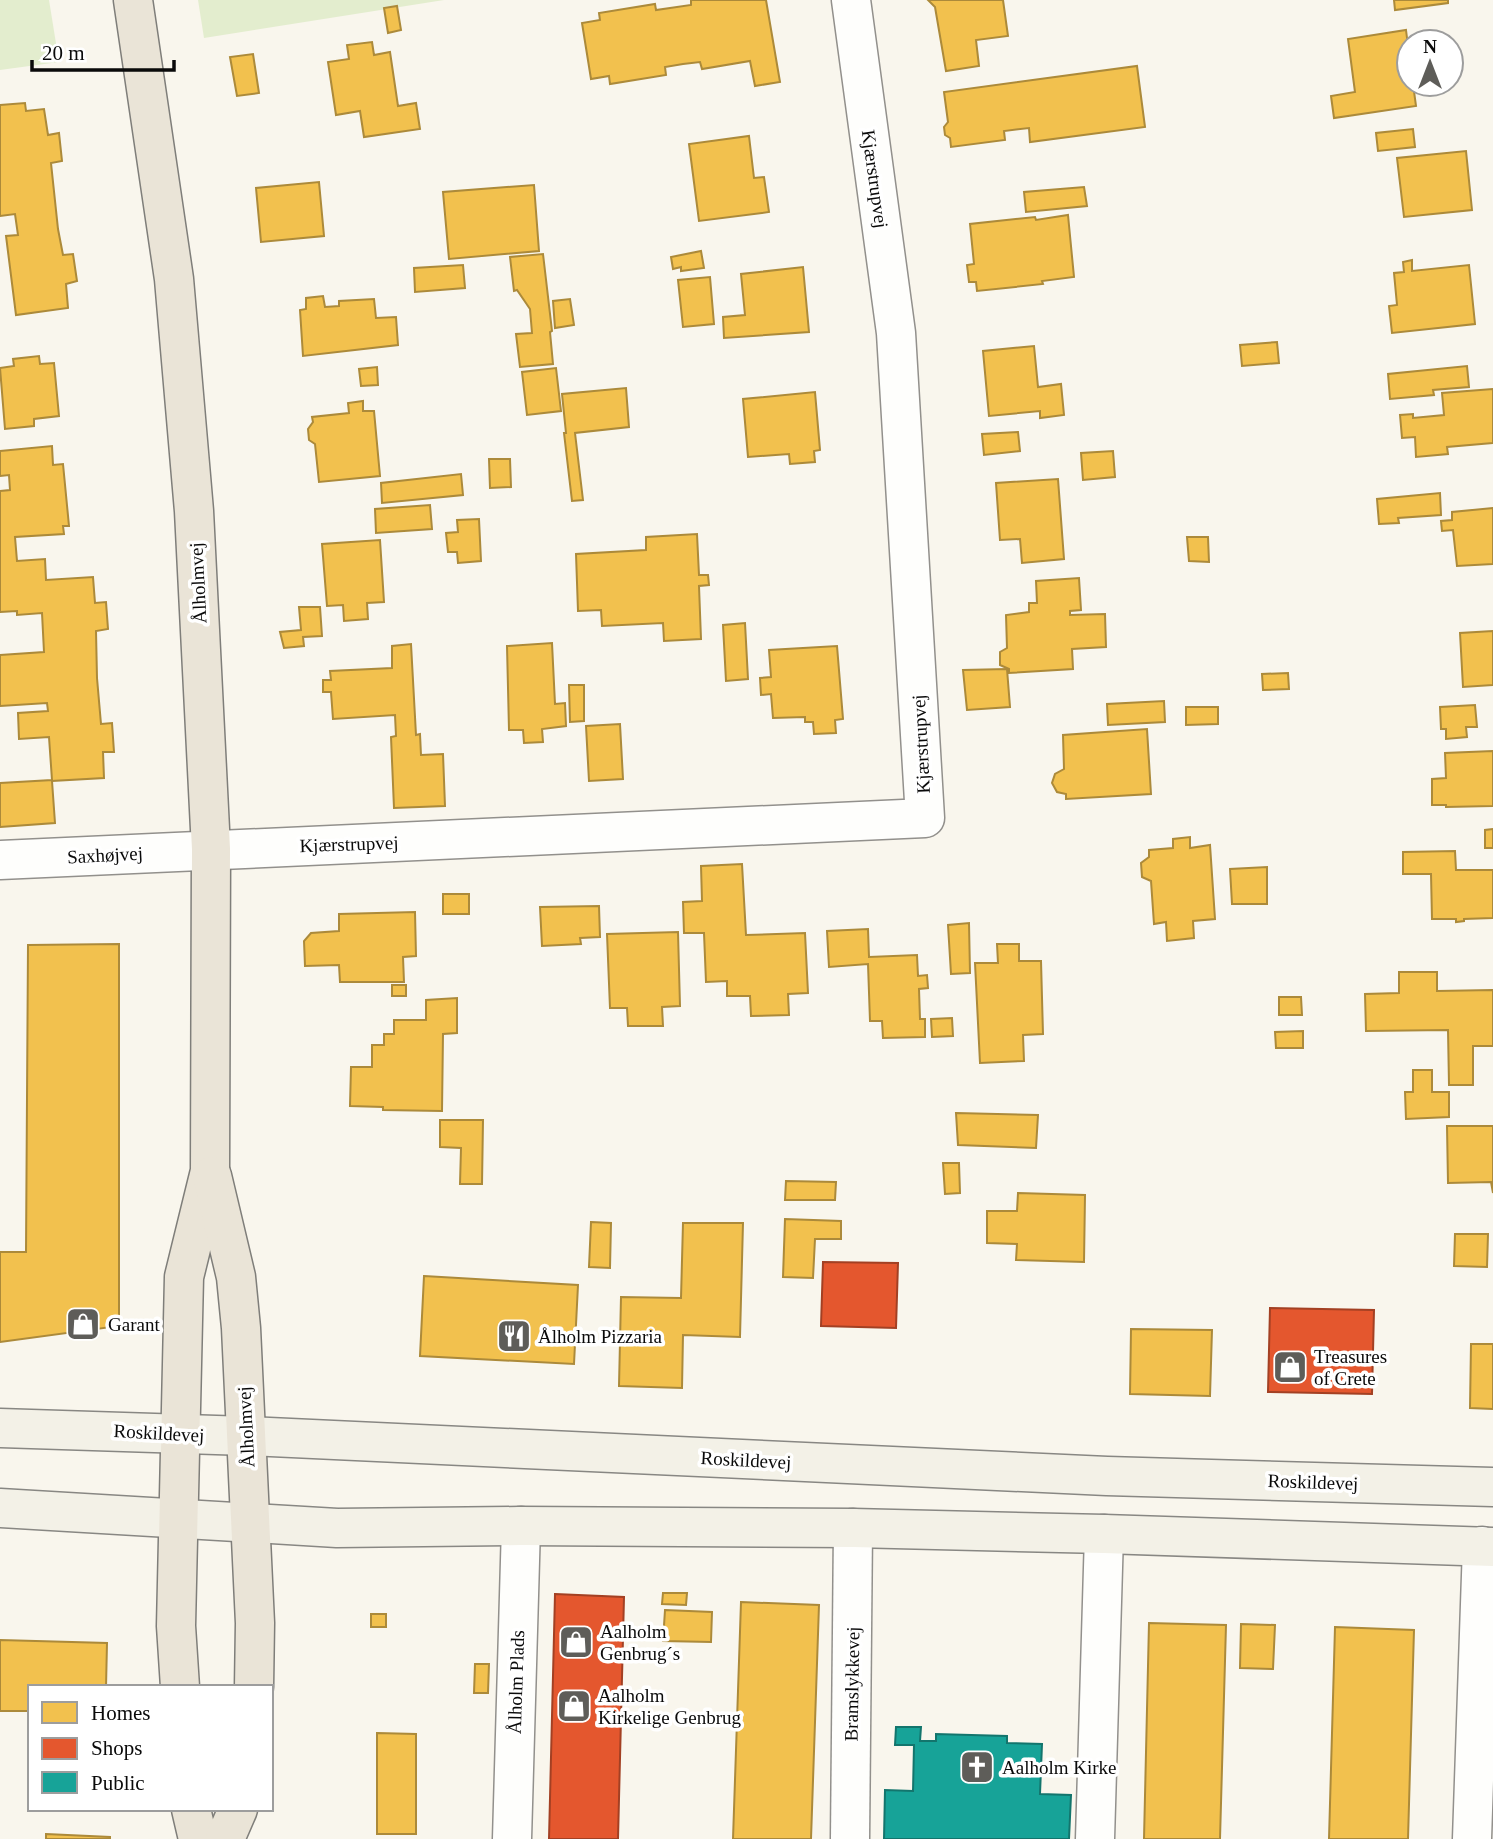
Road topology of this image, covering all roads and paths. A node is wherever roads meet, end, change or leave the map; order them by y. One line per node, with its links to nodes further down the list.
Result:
1 (133, 0): 3 (main road, Ålholmvej)
2 (851, 0): 3 (street, Kjærstrupvej)
3 (211, 849): 4 (street, Saxhøjvej); 5 (main road, Ålholmvej)
4 (0, 860)
5 (210, 1171): 7 (main road, Ålholmvej); 8 (main road, Ålholmvej)
6 (0, 1428): 7 (street, Roskildevej)
7 (181, 1434): 8 (street, Roskildevej); 11 (main road, Ålholmvej)
8 (247, 1436): 9 (street, Roskildevej); 12 (main road, Ålholmvej)
9 (1493, 1487)
10 (0, 1508): 11 (street)
11 (179, 1519): 12 (street); 17 (main road, Ålholmvej)
12 (250, 1522): 13 (street); 18 (main road, Ålholmvej)
13 (521, 1526): 14 (street); 23 (street, Ålholm Plads)
14 (853, 1528): 15 (street); 24 (street, Bramslykkevej)
15 (1104, 1534): 16 (street); 25 (street)
16 (1487, 1546): 26 (street)
17 (180, 1685)
18 (254, 1685)
19 (191, 1811): 21 (main road)
20 (237, 1811): 22 (main road)
21 (198, 1839)
22 (225, 1839)
23 (512, 1839)
24 (850, 1839)
25 (1095, 1839)
26 (1472, 1839)

